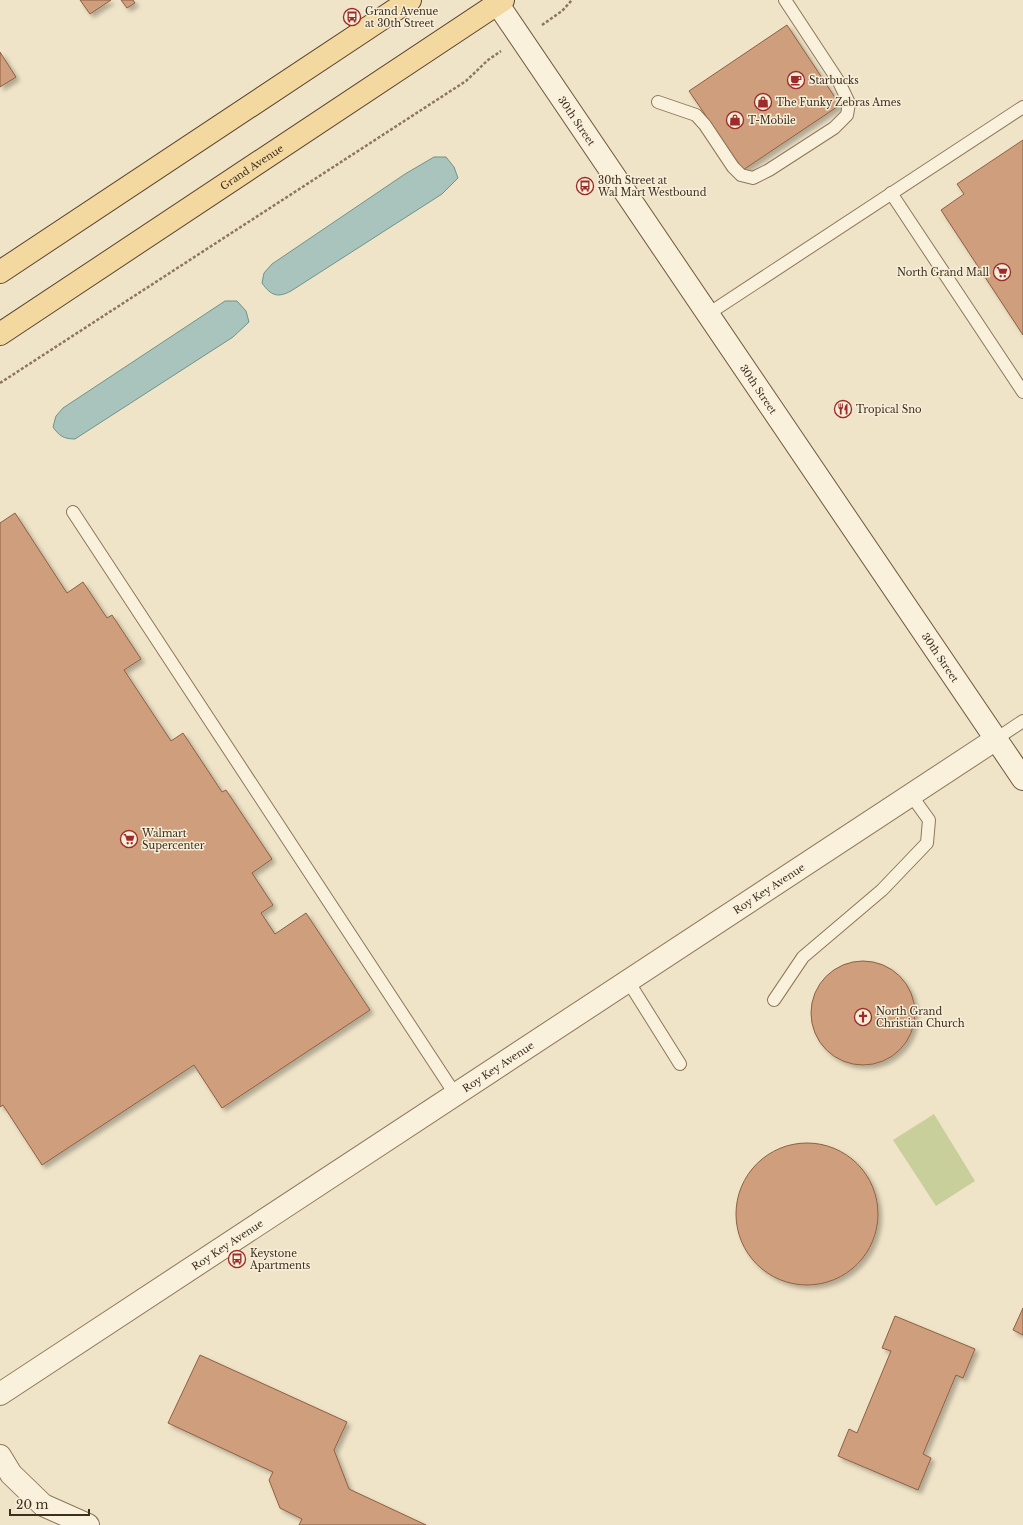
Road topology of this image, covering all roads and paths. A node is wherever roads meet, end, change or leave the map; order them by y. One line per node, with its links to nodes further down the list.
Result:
1 (410, 0): 10 (main road)
2 (572, 0): 5 (path)
3 (785, 0): 7 (lane)
4 (498, 1): 11 (street, 30th Street); 12 (main road, Grand Avenue)
5 (547, 22)
6 (491, 57): 13 (path)
7 (658, 102)
8 (1023, 107): 9 (lane)
9 (892, 193): 11 (lane); 14 (lane)
10 (0, 272)
11 (708, 314): 17 (street, 30th Street)
12 (0, 334)
13 (0, 383)
14 (1023, 392)
15 (73, 512): 23 (lane)
16 (1023, 721): 17 (lane)
17 (996, 739): 18 (street, 30th Street); 19 (street, Roy Key Avenue)
18 (1023, 779)
19 (911, 795): 20 (street, Roy Key Avenue); 21 (lane)
20 (628, 981): 22 (lane); 23 (street, Roy Key Avenue)
21 (774, 1000)
22 (680, 1064)
23 (455, 1094): 24 (street, Roy Key Avenue)
24 (0, 1394)
25 (0, 1456): 26 (street)
26 (88, 1525)

